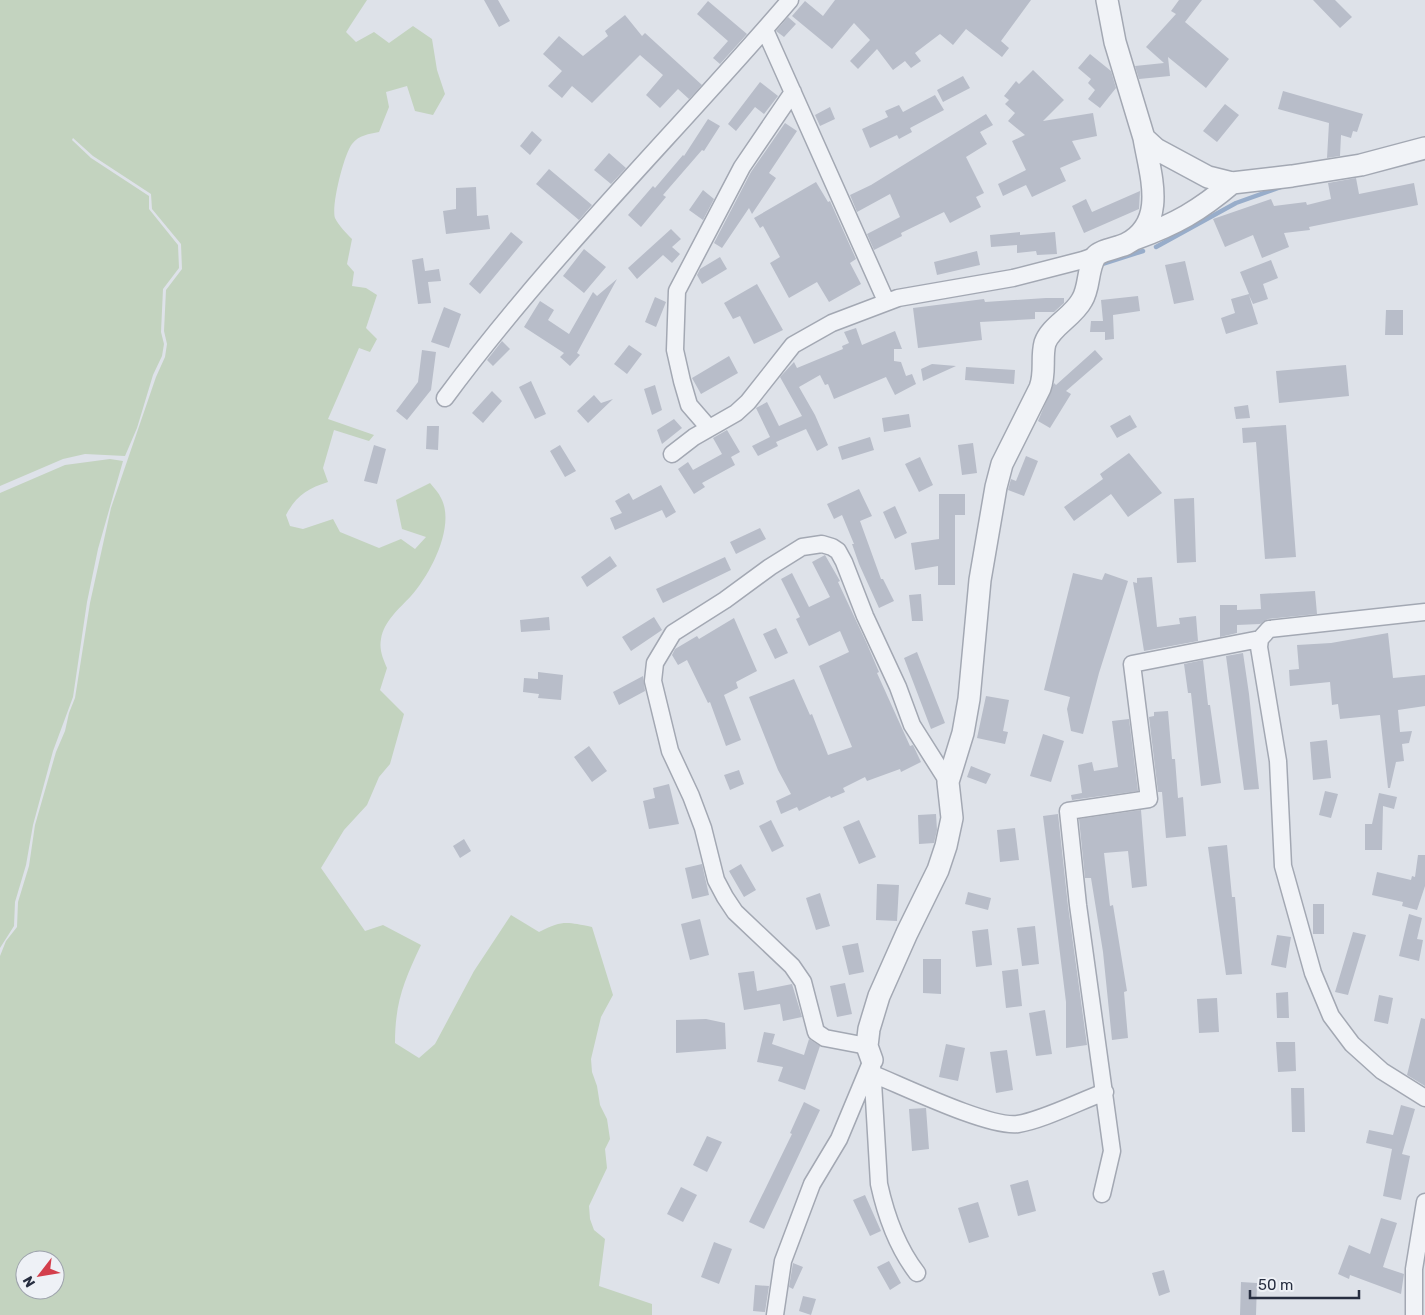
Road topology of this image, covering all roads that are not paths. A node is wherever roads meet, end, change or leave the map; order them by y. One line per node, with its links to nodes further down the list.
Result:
1 (790, 0): 3 (street)
2 (1107, 0): 5 (street)
3 (765, 30): 4 (street); 11 (street)
4 (793, 92): 10 (street); 12 (street)
5 (1144, 138): 7 (street); 8 (street)
6 (1425, 148): 7 (street)
7 (1232, 183): 8 (street)
8 (1135, 239): 9 (street)
9 (1097, 255): 10 (street); 16 (street)
10 (886, 301): 12 (street)
11 (445, 398)
12 (708, 428): 13 (street)
13 (672, 454)
14 (1425, 612): 15 (street)
15 (1260, 639): 18 (street); 19 (street)
16 (948, 782): 17 (street); 17 (street)
17 (871, 1060): 18 (street); 22 (street); 23 (street)
18 (1105, 1092): 20 (street)
19 (1425, 1098)
20 (1102, 1194)
21 (1425, 1202): 24 (street)
22 (917, 1273)
23 (775, 1315)
24 (1414, 1315)

